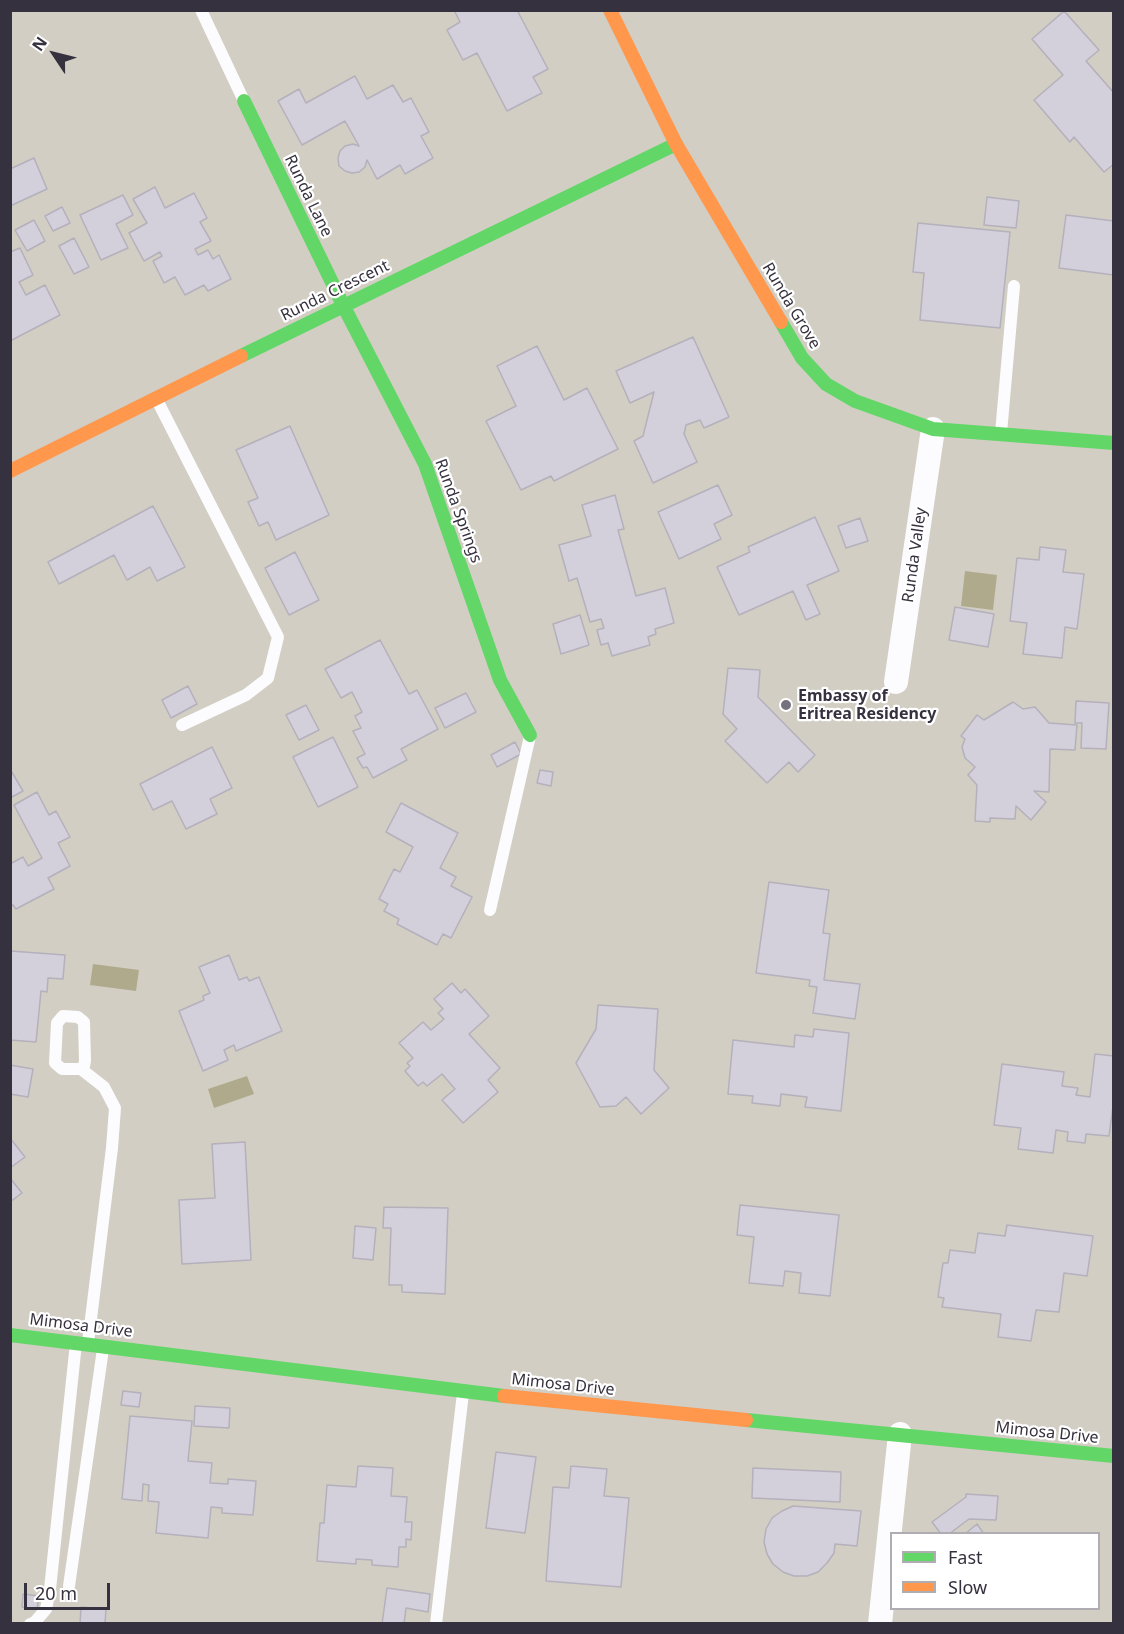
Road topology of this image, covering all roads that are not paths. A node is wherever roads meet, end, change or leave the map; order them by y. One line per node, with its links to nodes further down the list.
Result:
1 (201, 10): 3 (lane)
2 (610, 10): 4 (street, Runda Grove)
3 (244, 101): 6 (street, Runda Lane)
4 (676, 144): 6 (street, Runda Crescent); 8 (street, Runda Grove)
5 (1014, 286): 9 (lane)
6 (343, 304): 7 (street, Runda Crescent); 14 (street, Runda Springs)
7 (156, 399): 11 (street, Runda Crescent); 13 (lane)
8 (933, 429): 9 (street, Runda Grove); 12 (street, Runda Valley)
9 (1001, 434): 10 (street, Runda Grove)
10 (1113, 443)
11 (10, 471)
12 (896, 682)
13 (182, 725)
14 (530, 735): 15 (lane)
15 (490, 910)
16 (81, 1069): 18 (lane)
17 (10, 1335): 18 (street, Mimosa Drive)
18 (82, 1343): 19 (street, Mimosa Drive); 24 (lane)
19 (104, 1345): 20 (street, Mimosa Drive); 23 (lane)
20 (463, 1392): 21 (street, Mimosa Drive); 25 (lane)
21 (900, 1434): 22 (street, Mimosa Drive); 26 (street)
22 (1113, 1456)
23 (69, 1586)
24 (30, 1623)
25 (436, 1623)
26 (880, 1623)

